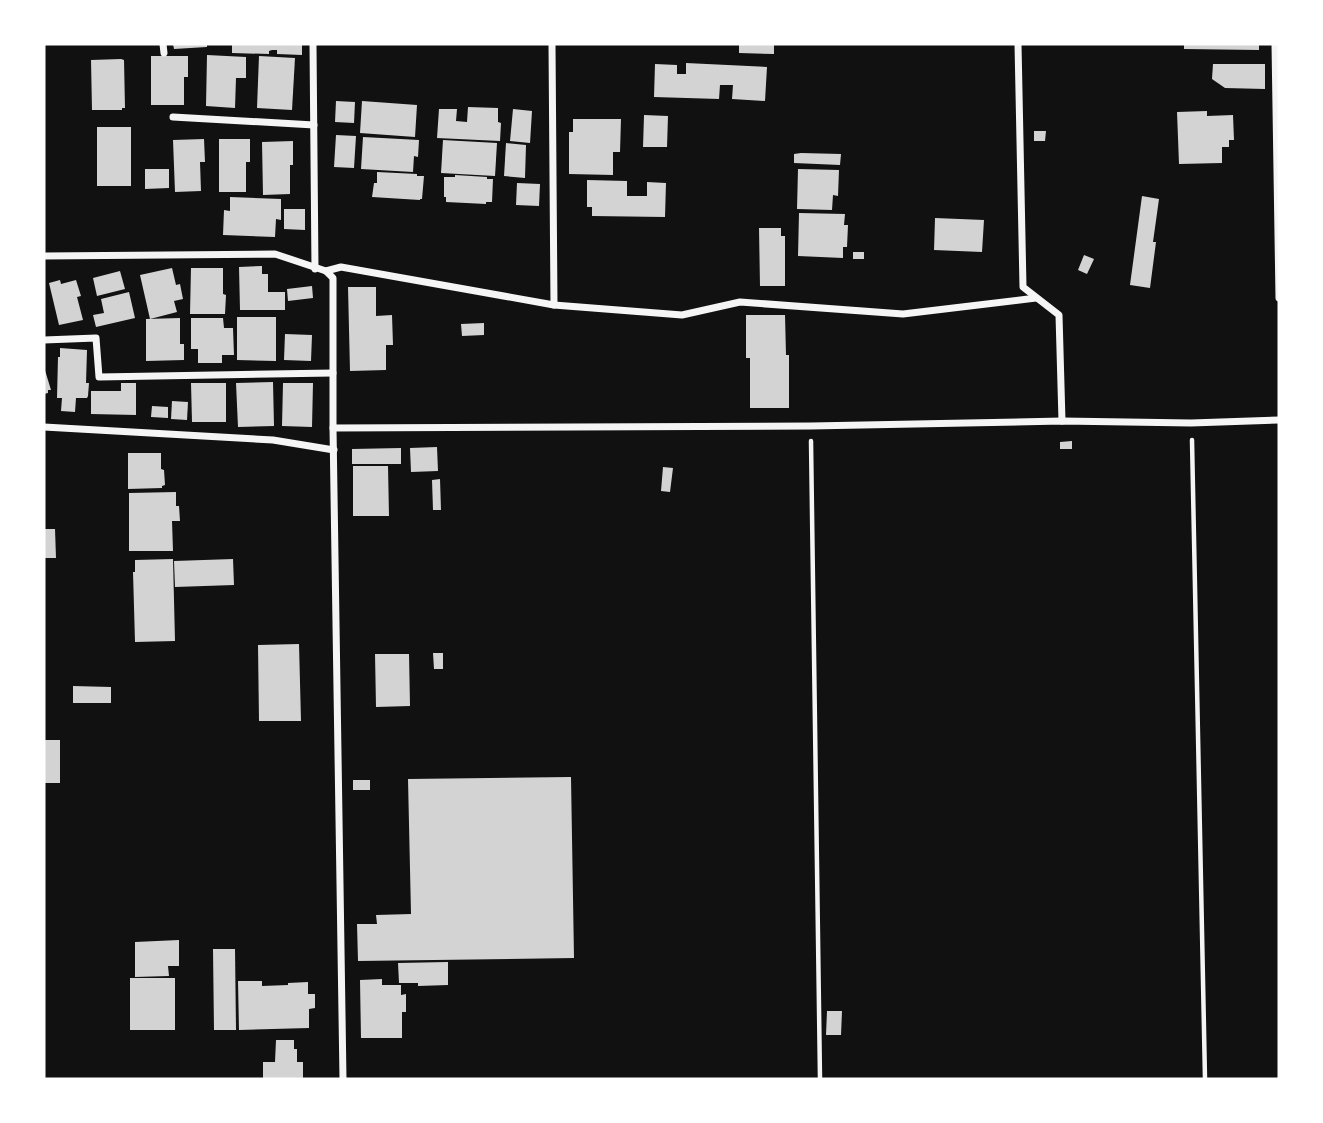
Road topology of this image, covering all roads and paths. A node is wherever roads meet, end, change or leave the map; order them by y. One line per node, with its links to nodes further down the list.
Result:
1 (163, 44): 6 (street)
2 (313, 44): 8 (street)
3 (552, 44): 14 (street)
4 (1018, 44): 12 (street)
5 (1276, 44): 13 (street)
6 (164, 53)
7 (173, 117): 8 (street)
8 (314, 125): 10 (street)
9 (44, 256): 10 (street)
10 (315, 269): 11 (street)
11 (326, 271): 14 (street); 16 (street)
12 (1037, 298): 14 (street); 17 (street)
13 (1279, 298)
14 (554, 305)
15 (44, 340): 16 (street)
16 (333, 373): 22 (street)
17 (1062, 421): 19 (street); 20 (street)
18 (1279, 421): 19 (street)
19 (1191, 422): 26 (path)
20 (811, 426): 22 (street); 25 (path)
21 (44, 427): 23 (street)
22 (332, 428): 23 (street)
23 (334, 450): 24 (street)
24 (343, 1079)
25 (820, 1079)
26 (1205, 1079)

